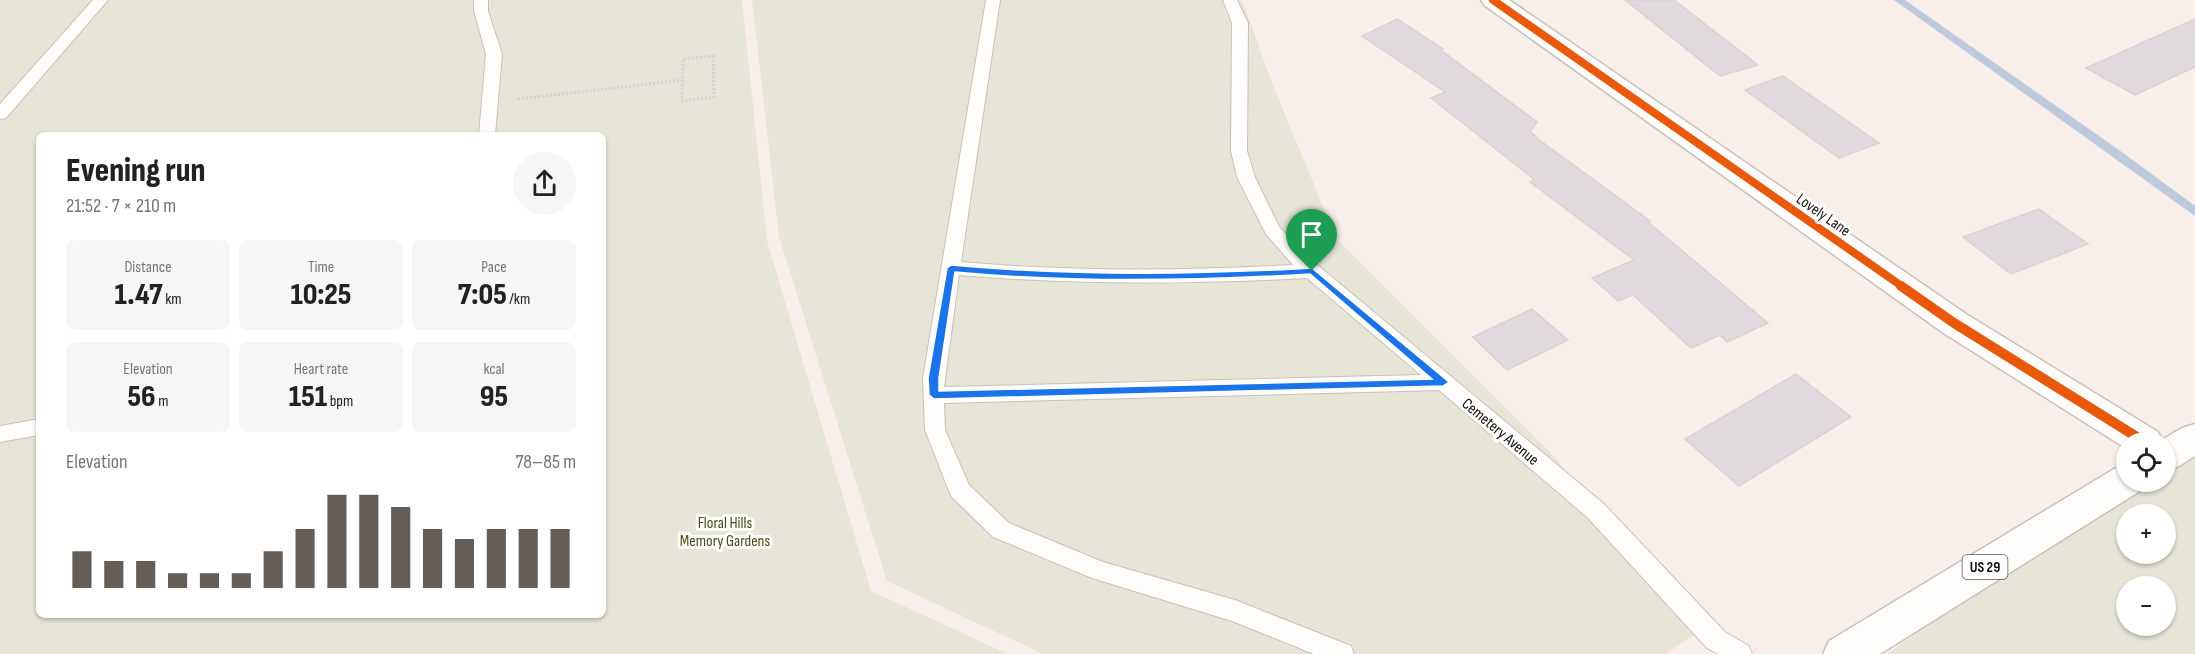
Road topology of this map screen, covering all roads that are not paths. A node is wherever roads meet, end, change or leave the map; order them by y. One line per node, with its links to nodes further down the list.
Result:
1 (101, 0): 6 (lane)
2 (481, 0): 7 (lane)
3 (993, 0): 8 (lane)
4 (1230, 0): 9 (lane, Cemetery Avenue)
5 (1493, 0): 13 (street, Lovely Lane)
6 (0, 114)
7 (487, 132)
8 (951, 268): 9 (lane); 11 (lane)
9 (1312, 271): 10 (lane, Cemetery Avenue)
10 (1443, 382): 11 (lane); 19 (lane, Cemetery Avenue)
11 (934, 395): 18 (lane)
12 (36, 428): 14 (lane)
13 (2129, 432)
14 (0, 434)
15 (2195, 438): 16 (street)
16 (2176, 450)
17 (2116, 487): 20 (street, US 29)
18 (1342, 654)
19 (1740, 654)
20 (1844, 654)

